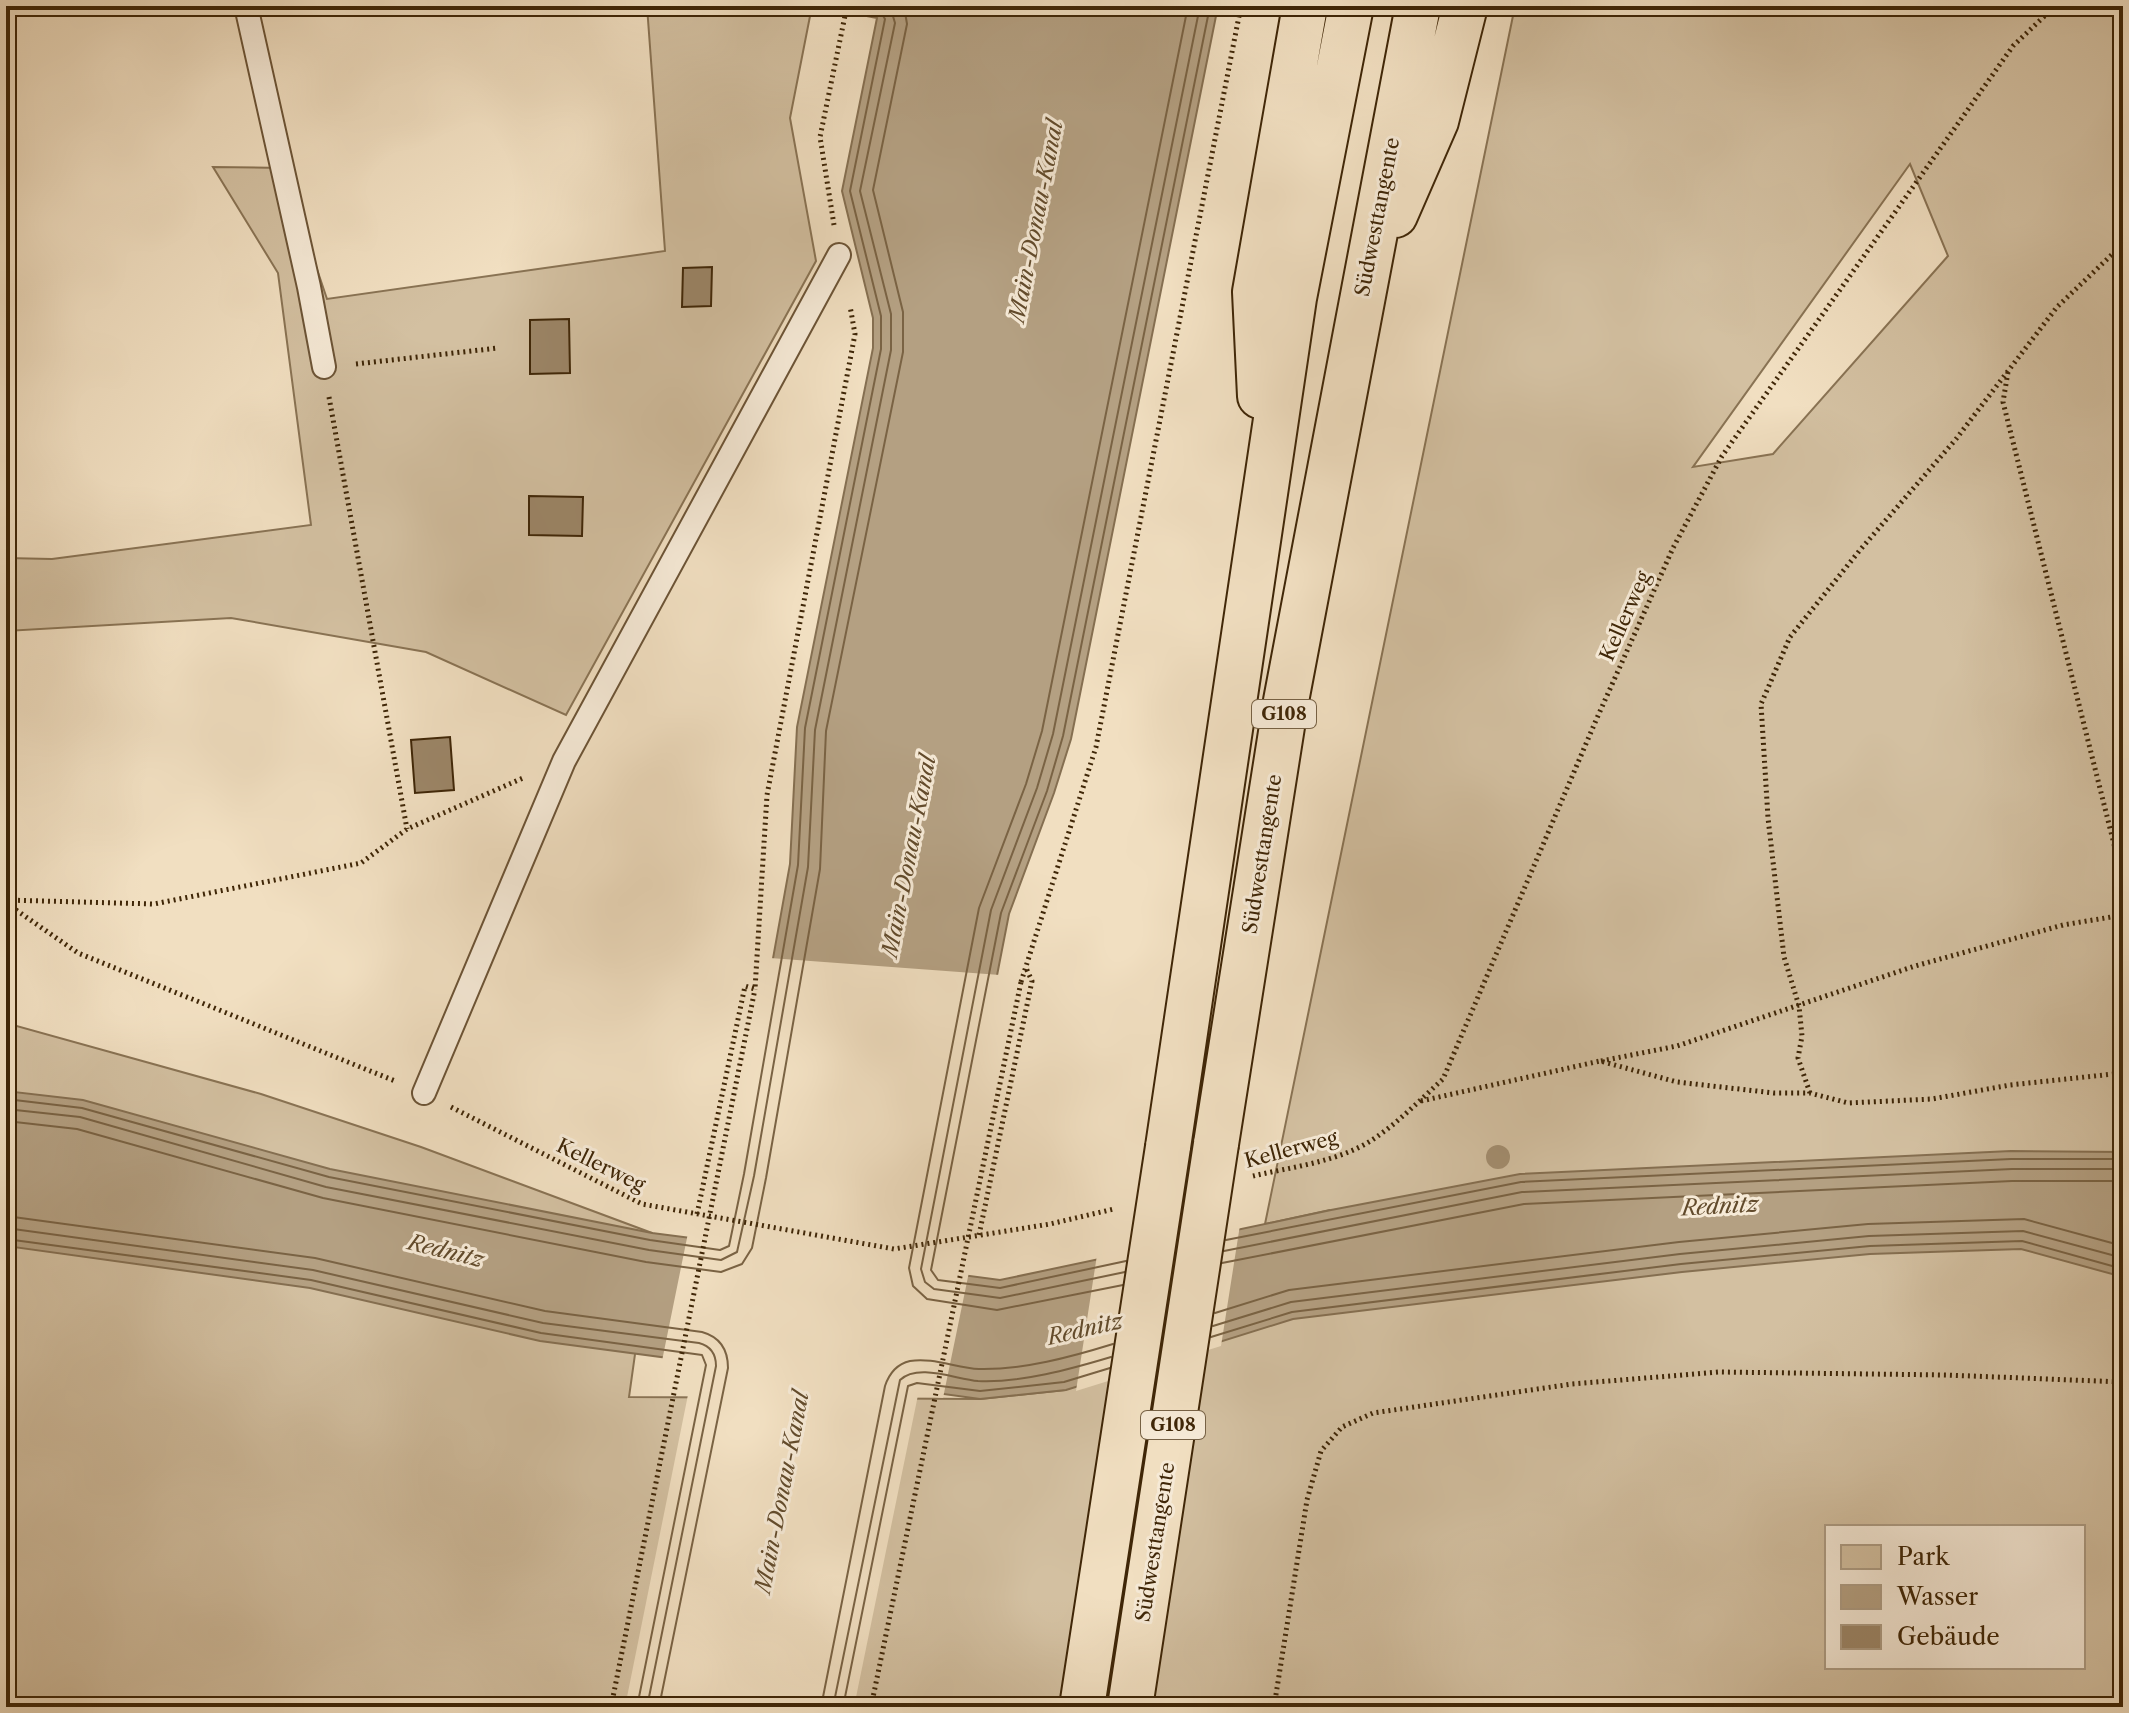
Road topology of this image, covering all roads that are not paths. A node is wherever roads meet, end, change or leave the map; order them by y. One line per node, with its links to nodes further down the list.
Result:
1 (246, 6): 8 (lane)
2 (1305, 6): 9 (highway)
3 (1351, 6): 9 (highway, G108)
4 (1418, 6): 7 (highway, Südwesttangente / G108)
5 (1465, 6): 7 (highway)
6 (839, 255): 10 (lane)
7 (1363, 287): 12 (highway, Südwesttangente / G108, bridge)
8 (324, 367)
9 (1265, 486): 11 (highway, G108, bridge)
10 (424, 1093)
11 (1082, 1707)
12 (1130, 1707)

